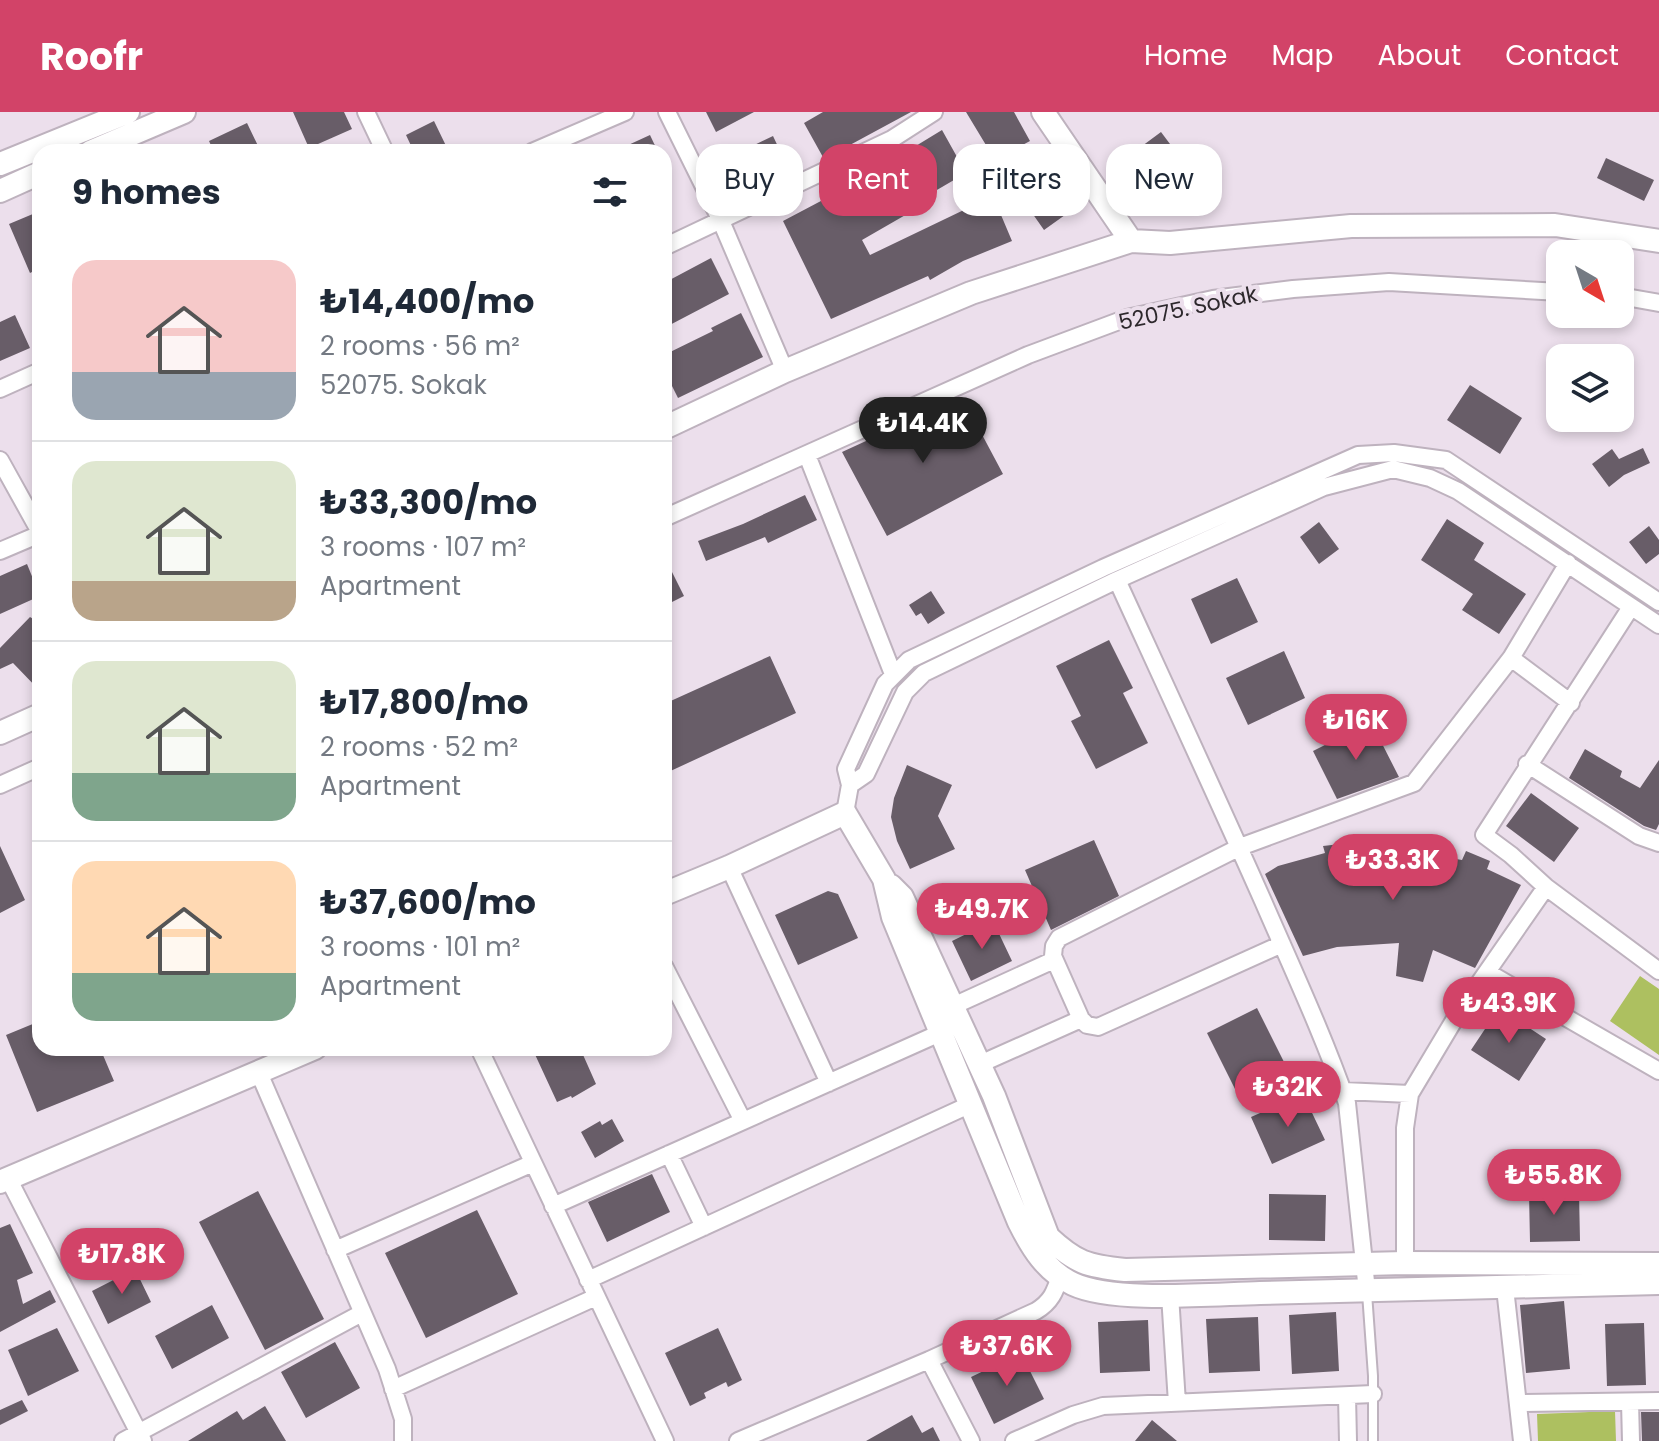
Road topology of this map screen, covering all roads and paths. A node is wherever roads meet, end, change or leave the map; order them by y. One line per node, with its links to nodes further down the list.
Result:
1 (128, 112): 8 (street)
2 (184, 112): 9 (street)
3 (366, 112): 10 (street)
4 (625, 112): 11 (street)
5 (667, 112): 16 (street)
6 (934, 112): 16 (street)
7 (1043, 112): 17 (street)
8 (49, 144)
9 (109, 144)
10 (381, 144)
11 (551, 144)
12 (32, 151): 13 (street)
13 (0, 164)
14 (32, 177): 15 (street)
15 (0, 191)
16 (721, 221): 19 (street); 23 (street)
17 (1131, 241): 18 (street); 23 (street)
18 (1659, 241)
19 (672, 243)
20 (1546, 291): 27 (street, 52075. Sokak)
21 (1634, 299): 22 (street)
22 (1659, 303)
23 (785, 371): 26 (street)
24 (32, 375): 25 (street)
25 (0, 389)
26 (672, 424)
27 (807, 455): 29 (street, 52075. Sokak); 39 (street)
28 (0, 460): 30 (street)
29 (672, 514)
30 (32, 518)
31 (32, 537): 32 (street)
32 (0, 551)
33 (1568, 563): 34 (street); 36 (street); 38 (street)
34 (1117, 580): 46 (street); 49 (street)
35 (1659, 602): 39 (street)
36 (1631, 607): 37 (street); 40 (street)
37 (1659, 625)
38 (1511, 658): 40 (street); 49 (street)
39 (893, 674): 46 (street)
40 (1571, 703): 43 (street)
41 (32, 719): 42 (street)
42 (0, 733)
43 (1527, 764): 48 (street); 52 (street)
44 (32, 771): 45 (street)
45 (0, 785)
46 (850, 785): 47 (street)
47 (845, 813): 50 (street); 51 (street)
48 (1659, 843)
49 (1240, 847): 54 (street); 55 (street)
50 (729, 867): 53 (street); 67 (street)
51 (884, 879): 59 (street); 61 (street)
52 (1546, 887): 56 (street); 57 (street)
53 (672, 891)
54 (1282, 944): 60 (street); 68 (street)
55 (1054, 960): 59 (street); 60 (street)
56 (1659, 971)
57 (1487, 972): 65 (street); 69 (street)
58 (672, 982): 71 (street)
59 (953, 1006): 64 (street)
60 (1081, 1019): 64 (street)
61 (940, 1033): 67 (street); 70 (street)
62 (293, 1056): 66 (street)
63 (483, 1056): 73 (street)
64 (980, 1064): 79 (street)
65 (1659, 1071)
66 (259, 1073): 74 (street); 77 (street)
67 (829, 1083): 71 (street)
68 (1343, 1091): 69 (street); 79 (street)
69 (1410, 1094): 78 (street)
70 (969, 1105): 76 (street); 81 (street)
71 (743, 1121): 72 (street)
72 (669, 1154): 75 (street); 76 (street)
73 (533, 1163): 75 (street); 77 (street)
74 (4, 1180): 97 (street)
75 (553, 1206): 82 (street)
76 (704, 1227): 82 (street)
77 (335, 1250): 88 (street)
78 (1405, 1263): 79 (street); 80 (street)
79 (1365, 1264): 85 (street)
80 (1659, 1264)
81 (1060, 1276): 86 (street); 89 (street)
82 (588, 1280): 87 (street)
83 (1659, 1283): 84 (street)
84 (1505, 1288): 85 (street); 96 (street)
85 (1367, 1291): 86 (street); 91 (lane)
86 (1170, 1295): 95 (street)
87 (596, 1297): 90 (street); 101 (street)
88 (362, 1313): 90 (street); 97 (street)
89 (929, 1360): 102 (street); 103 (street)
90 (393, 1389): 100 (street)
91 (1373, 1394): 92 (street); 98 (lane)
92 (1347, 1396): 95 (street); 105 (street)
93 (1659, 1401): 94 (street)
94 (1630, 1402): 96 (street); 107 (street)
95 (1177, 1403): 104 (street)
96 (1518, 1403): 106 (street)
97 (141, 1436): 99 (street)
98 (1373, 1440)
99 (123, 1441)
100 (403, 1441)
101 (665, 1441)
102 (738, 1441)
103 (971, 1441)
104 (1014, 1441)
105 (1348, 1441)
106 (1522, 1441)
107 (1631, 1441)

